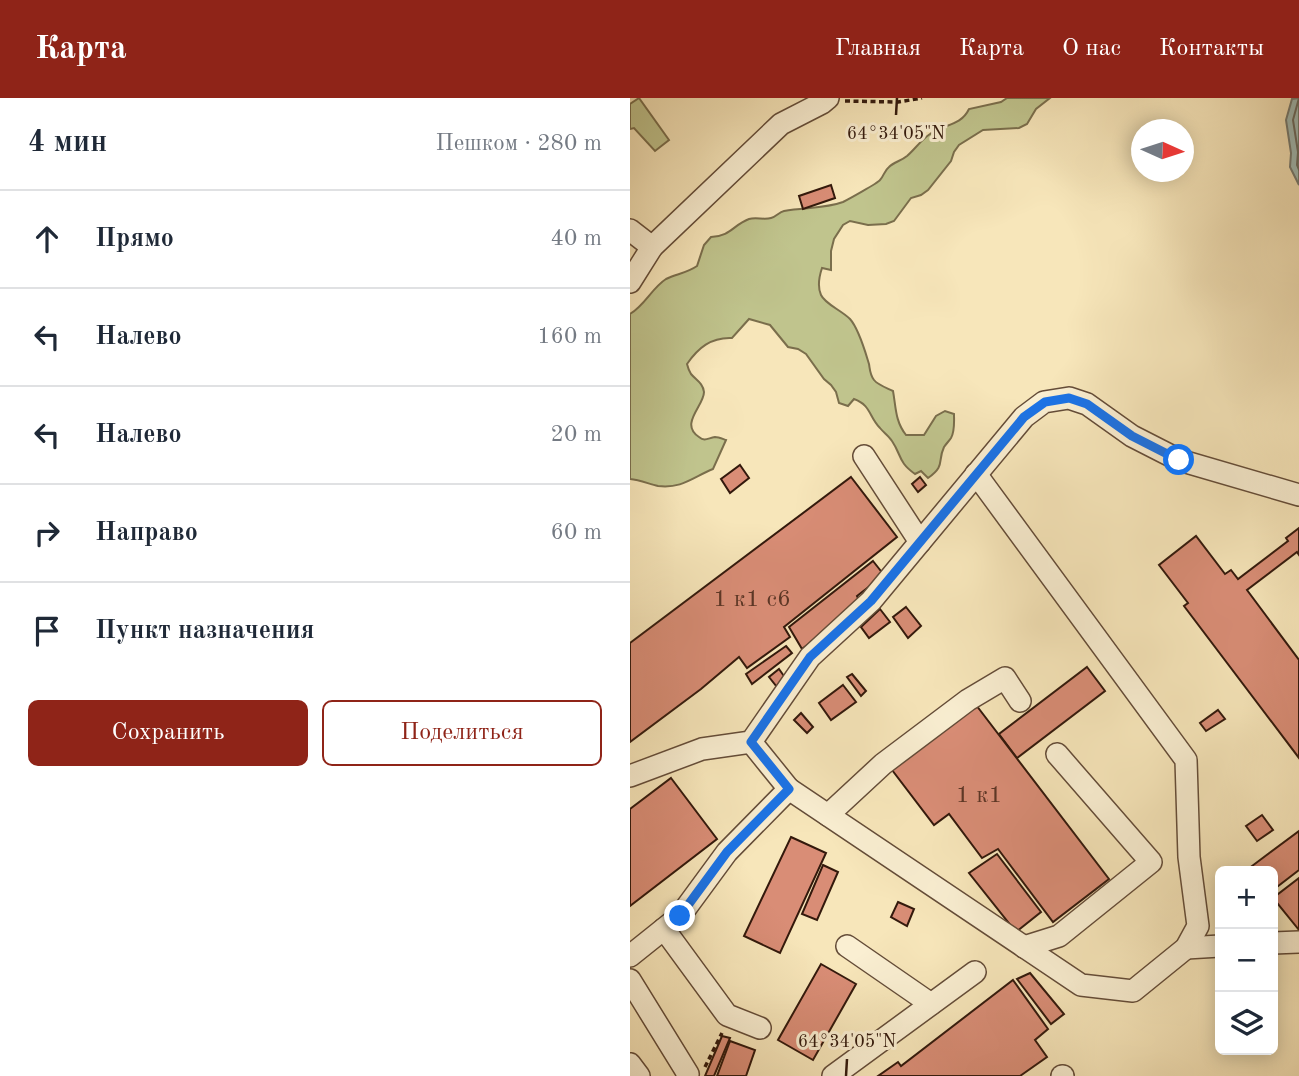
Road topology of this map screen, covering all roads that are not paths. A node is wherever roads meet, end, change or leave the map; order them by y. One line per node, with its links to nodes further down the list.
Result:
1 (826, 99): 3 (lane)
2 (630, 230): 3 (lane)
3 (652, 247): 4 (lane)
4 (630, 282)
5 (864, 456): 8 (lane)
6 (976, 474): 7 (lane); 8 (lane); 21 (lane)
7 (1299, 495)
8 (920, 542): 10 (lane)
9 (1020, 701): 14 (lane)
10 (751, 742): 12 (lane); 13 (lane)
11 (1057, 754): 20 (lane)
12 (630, 776)
13 (789, 789): 14 (lane); 15 (lane)
14 (828, 815): 20 (lane)
15 (664, 929): 22 (lane); 26 (lane)
16 (1299, 942): 17 (lane)
17 (1278, 943)
18 (847, 946): 25 (lane)
19 (1215, 946): 21 (lane)
20 (1024, 947): 21 (lane)
21 (1186, 948)
22 (630, 956)
23 (975, 972): 25 (lane)
24 (630, 980): 29 (lane)
25 (931, 1004): 30 (lane)
26 (760, 1028)
27 (630, 1064): 28 (lane)
28 (639, 1076)
29 (687, 1076)
30 (833, 1076)

